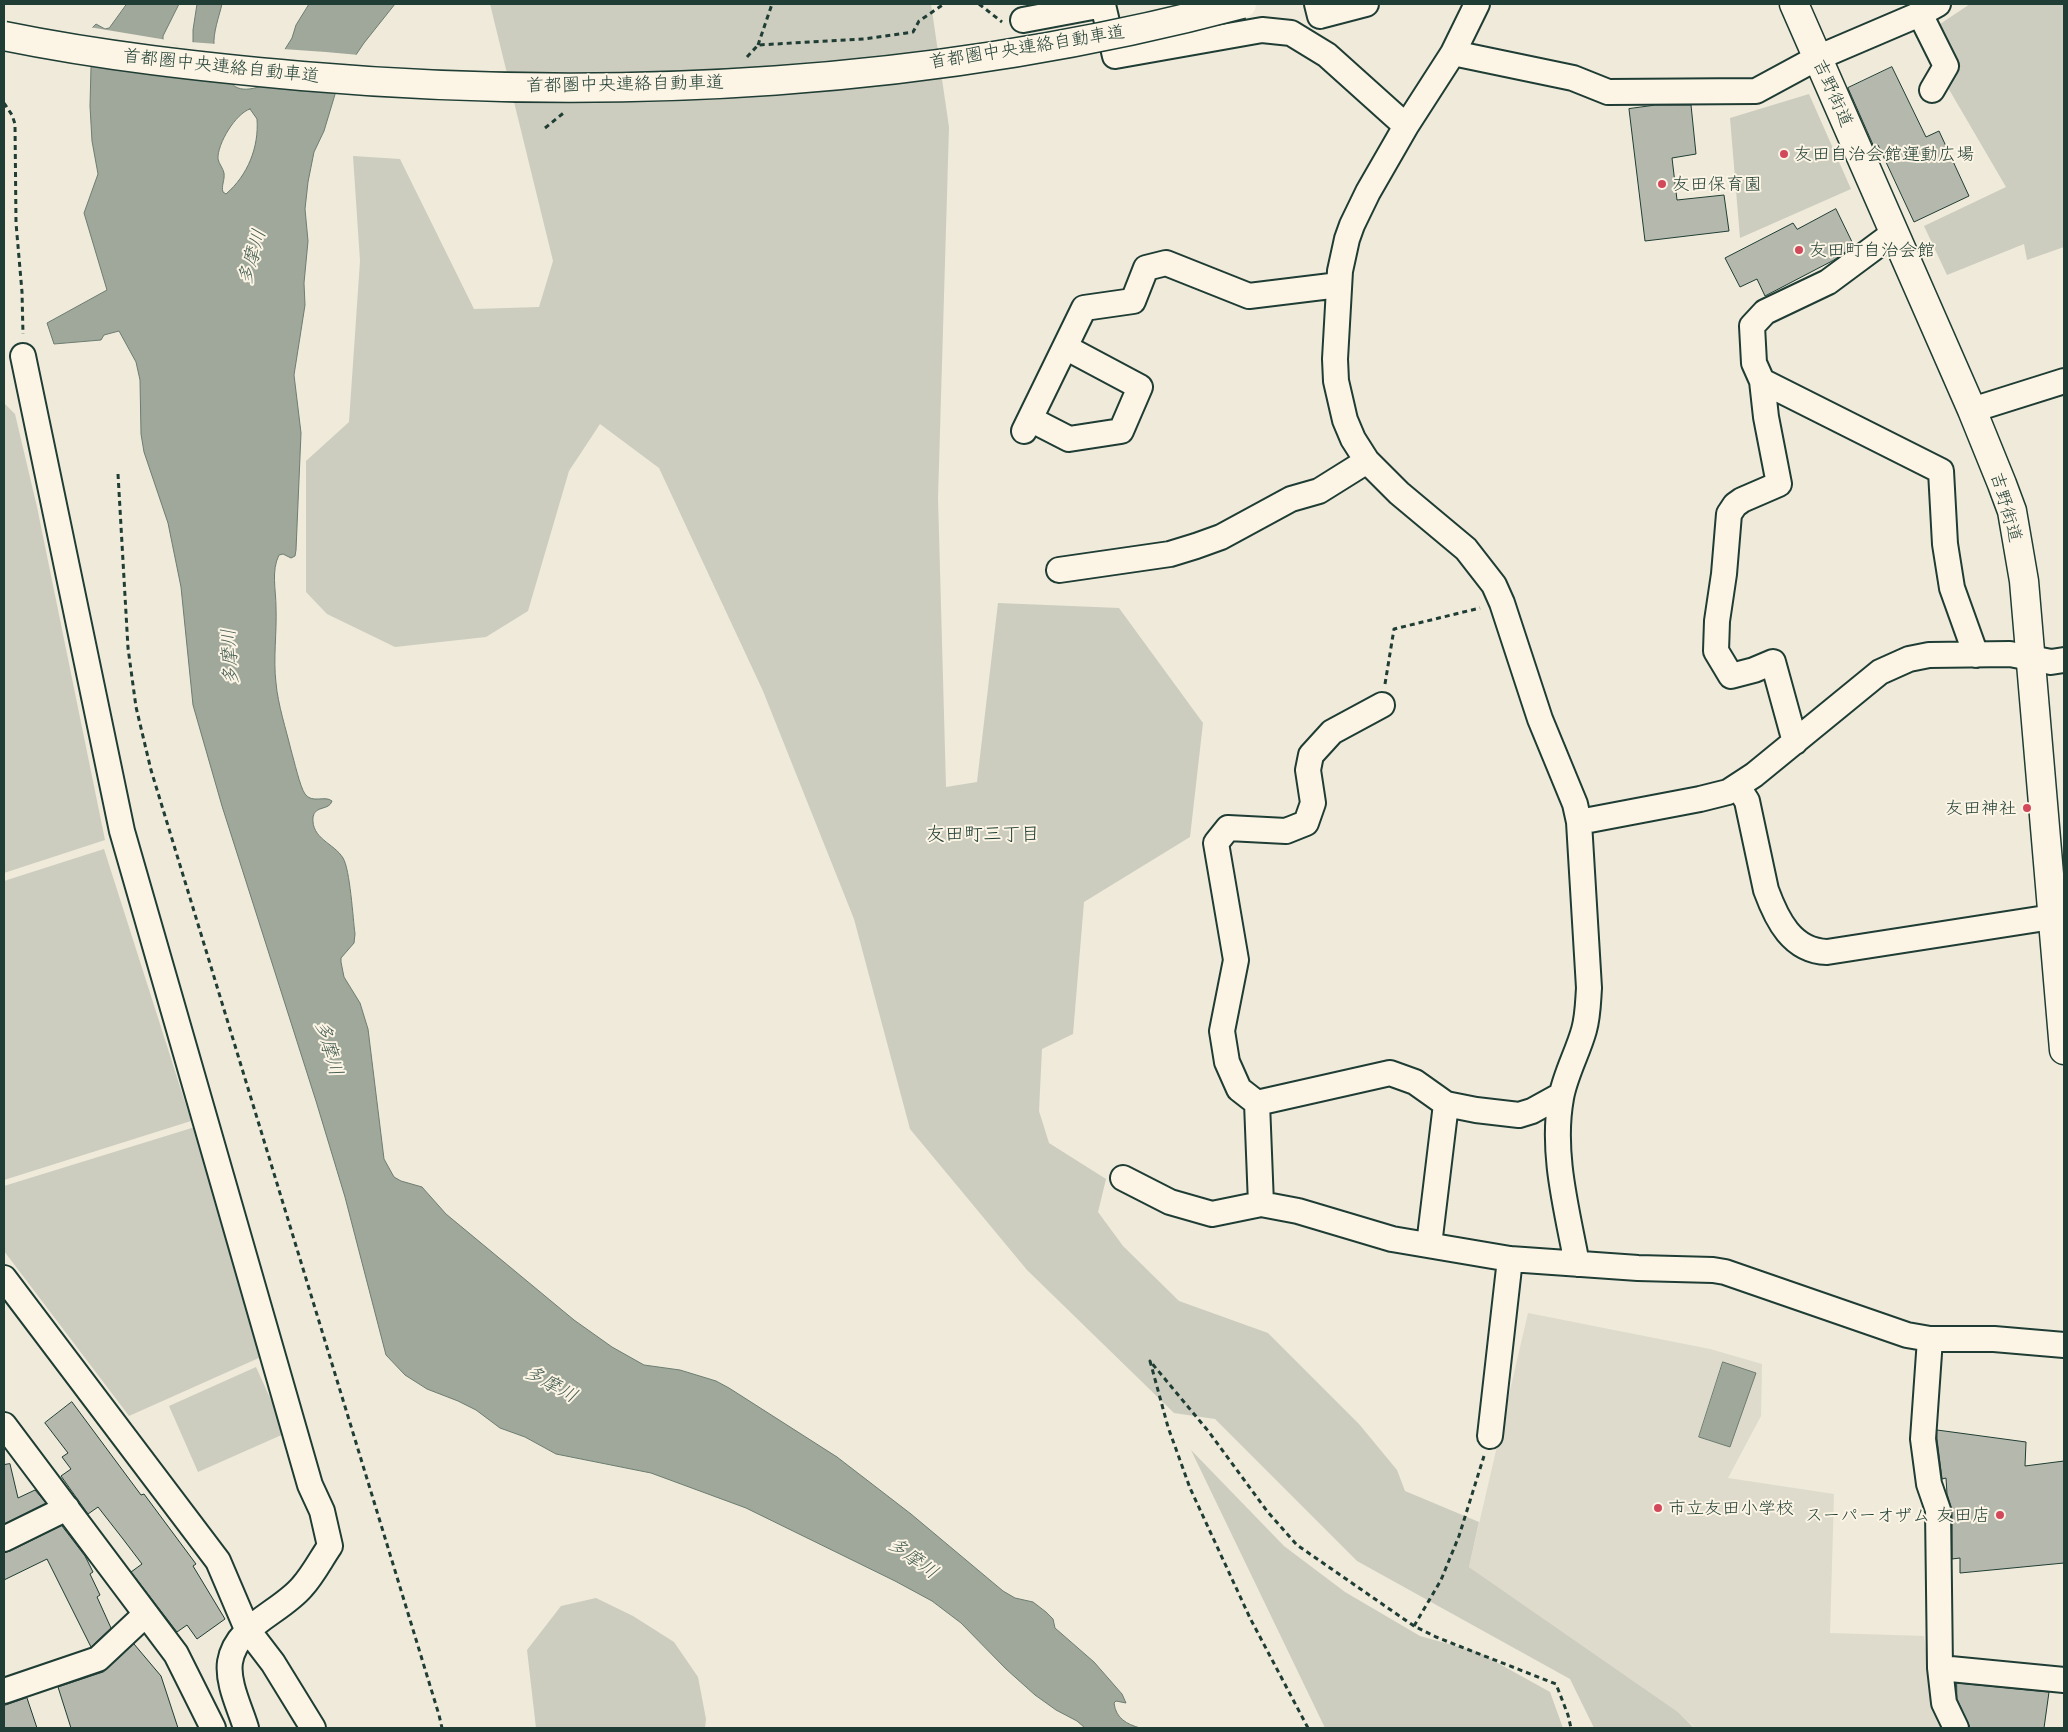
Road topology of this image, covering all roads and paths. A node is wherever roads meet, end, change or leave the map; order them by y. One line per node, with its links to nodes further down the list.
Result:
1 (772, 4): 12 (path)
2 (1190, 4): 10 (highway, 首都圏中央連絡自動車道)
3 (1242, 4): 11 (highway, 首都圏中央連絡自動車道, bridge)
4 (1317, 4): 5 (street)
5 (1366, 4)
6 (1477, 4): 13 (street)
7 (1794, 4): 14 (highway, 吉野街道)
8 (1929, 9): 14 (street); 15 (street)
9 (1023, 20): 17 (street)
10 (4, 24)
11 (4, 36)
12 (758, 46)
13 (1453, 54): 14 (street); 17 (street)
14 (1817, 58): 18 (highway, 吉野街道)
15 (1932, 90)
16 (4, 103): 21 (path)
17 (1406, 126): 19 (street)
18 (1894, 233): 22 (street); 24 (highway, 吉野街道)
19 (1339, 285): 20 (street); 25 (street)
20 (1065, 348): 20 (street)
21 (24, 356): 55 (street)
22 (1762, 381): 29 (street); 33 (street)
23 (2064, 381): 24 (street)
24 (1972, 410): 30 (highway, 吉野街道)
25 (1367, 461): 27 (street); 28 (street)
26 (118, 474): 62 (path)
27 (1059, 570)
28 (1502, 603): 32 (path); 35 (street)
29 (1976, 655): 30 (street); 33 (street)
30 (2030, 657): 31 (street); 36 (highway, 吉野街道)
31 (2064, 660)
32 (1382, 705): 39 (street)
33 (1795, 742): 34 (street)
34 (1738, 787): 35 (street); 36 (street)
35 (1579, 822): 38 (street)
36 (2052, 917): 37 (highway, 吉野街道)
37 (2064, 1050)
38 (1561, 1096): 40 (street); 45 (street)
39 (1257, 1103): 40 (street); 42 (street)
40 (1446, 1104): 43 (street)
41 (1123, 1178): 42 (street)
42 (1261, 1204): 43 (street)
43 (1429, 1245): 44 (street)
44 (1510, 1258): 45 (street); 50 (street)
45 (1578, 1264): 47 (street)
46 (4, 1278): 55 (street)
47 (1930, 1338): 48 (street); 56 (street)
48 (2064, 1345)
49 (4, 1425): 51 (street)
50 (1490, 1436): 54 (path)
51 (66, 1508): 52 (street); 53 (street)
52 (4, 1539)
53 (146, 1614): 58 (street); 59 (street)
54 (1414, 1626): 63 (path); 64 (path)
55 (240, 1639): 60 (street); 61 (street)
56 (1940, 1668): 57 (street); 65 (street)
57 (2064, 1680)
58 (4, 1691)
59 (213, 1728)
60 (246, 1728)
61 (313, 1728)
62 (442, 1728)
63 (1308, 1728)
64 (1571, 1728)
65 (1956, 1728)

